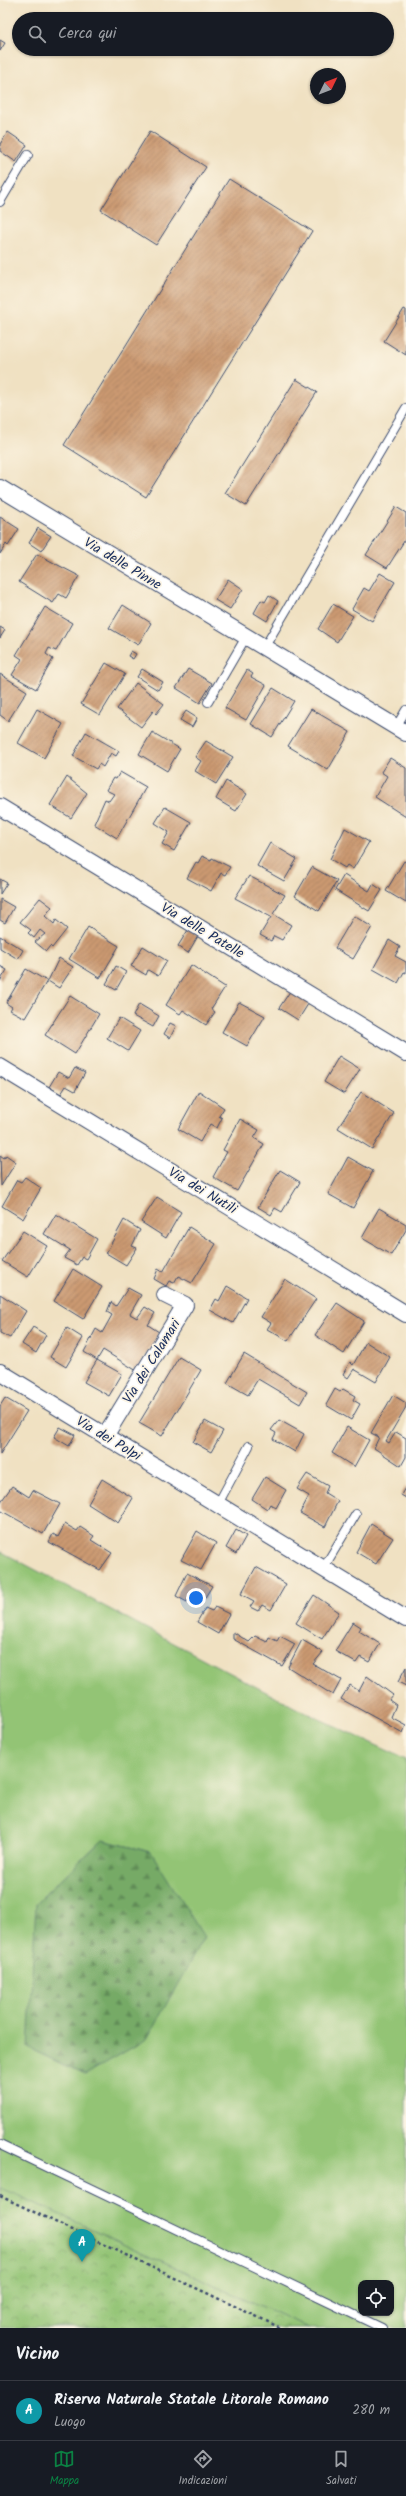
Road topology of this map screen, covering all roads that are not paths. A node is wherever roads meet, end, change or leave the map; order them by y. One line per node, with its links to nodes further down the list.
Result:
1 (28, 155): 2 (lane)
2 (0, 202)
3 (406, 408): 6 (lane)
4 (0, 488): 5 (street, Via delle Pinne)
5 (246, 637): 6 (street, Via delle Pinne); 7 (lane)
6 (264, 648): 9 (street, Via delle Pinne)
7 (208, 702)
8 (406, 710): 9 (lane)
9 (401, 730)
10 (0, 807): 11 (street, Via delle Patelle)
11 (406, 1053)
12 (0, 1067): 14 (street, Via dei Nutili)
13 (165, 1295): 16 (street, Via dei Calamari)
14 (406, 1314)
15 (0, 1372): 16 (street, Via dei Polpi)
16 (105, 1436): 18 (street, Via dei Polpi)
17 (249, 1446): 18 (lane)
18 (218, 1504): 20 (street, Via dei Polpi)
19 (356, 1514): 20 (lane)
20 (323, 1569): 21 (street, Via dei Polpi)
21 (406, 1619)
22 (0, 2146): 23 (lane)
23 (382, 2328)

